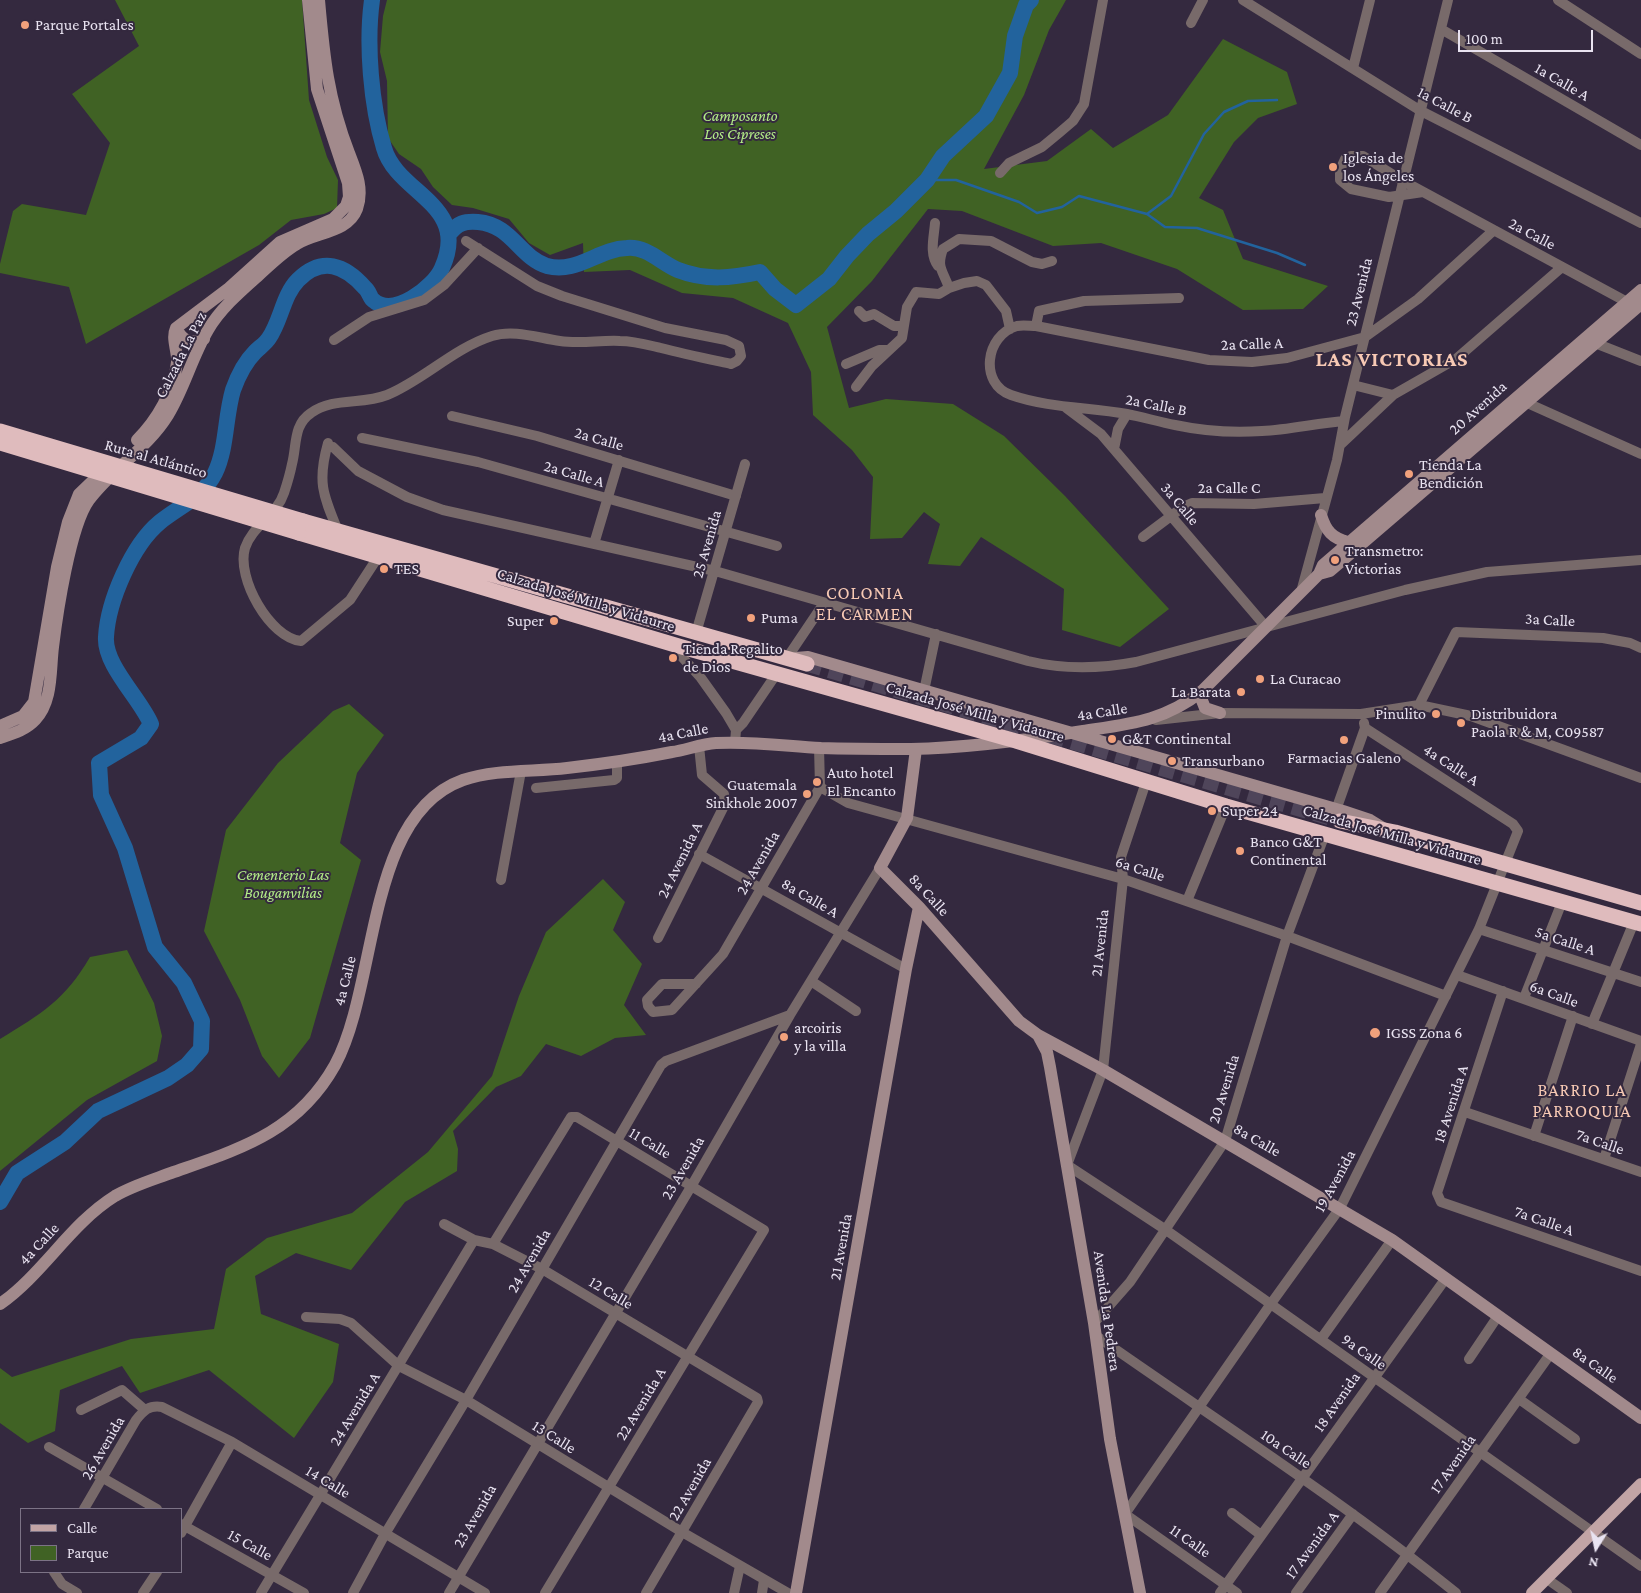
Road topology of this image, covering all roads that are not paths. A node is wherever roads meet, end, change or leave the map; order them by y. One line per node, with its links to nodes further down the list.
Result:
1 (308, 0): 36 (main road, Calzada La Paz)
2 (319, 0): 39 (main road, Calzada La Paz)
3 (1103, 0): 16 (street)
4 (1203, 0): 10 (street)
5 (1243, 0): 9 (street, 1a Calle B)
6 (1370, 0): 13 (street)
7 (1448, 0): 11 (street, 23 Avenida)
8 (1558, 0): 12 (street)
9 (1255, 3): 13 (street, 1a Calle B)
10 (1191, 23)
11 (1441, 29): 14 (street, 23 Avenida); 15 (street, 1a Calle A)
12 (1641, 54)
13 (1353, 68): 14 (street, 1a Calle B)
14 (1421, 110): 17 (street, 23 Avenida); 21 (street, 1a Calle B)
15 (1641, 145)
16 (1000, 173)
17 (1403, 182): 18 (street, 2a Calle); 19 (street, 23 Avenida); 19 (street, 2a Calle)
18 (1423, 192): 19 (street, 2a Calle); 22 (street, 2a Calle)
19 (1400, 198): 38 (street, 23 Avenida)
20 (936, 223): 26 (street)
21 (1641, 223)
22 (1494, 230): 27 (street, 2a Calle); 38 (street, 2a Calle A)
23 (466, 241): 24 (street)
24 (478, 248): 40 (street); 74 (street)
25 (1052, 261): 26 (street)
26 (939, 267): 28 (street)
27 (1562, 267): 31 (street, 2a Calle); 47 (street)
28 (949, 288): 34 (street); 37 (street)
29 (1641, 290): 31 (main road, 20 Avenida)
30 (1179, 298): 35 (street)
31 (1627, 302): 60 (main road, 20 Avenida)
32 (1641, 304): 41 (main road, 20 Avenida)
33 (859, 311): 34 (street)
34 (904, 326): 42 (street)
35 (1036, 326): 37 (street, 2a Calle A); 38 (street, 2a Calle A)
36 (176, 328): 39 (main road); 91 (main road, Calzada La Paz)
37 (1010, 330): 49 (street, 2a Calle B)
38 (1365, 337): 45 (street, 23 Avenida)
39 (204, 339): 91 (main road, Calzada La Paz)
40 (334, 340)
41 (1595, 343): 43 (street); 48 (main road, 20 Avenida)
42 (889, 350): 44 (street); 46 (street)
43 (1641, 361)
44 (846, 364)
45 (1353, 385): 47 (street); 52 (street, 23 Avenida)
46 (856, 387)
47 (1393, 395): 56 (street)
48 (1525, 402): 58 (street); 60 (main road, 20 Avenida)
49 (1065, 406): 50 (street, 2a Calle B); 57 (street, 3a Calle)
50 (1127, 414): 52 (street, 2a Calle B); 57 (street)
51 (452, 416): 59 (street, 2a Calle)
52 (1344, 421): 56 (street, 23 Avenida)
53 (0, 431): 67 (highway, Ruta al Atlántico, bridge)
54 (362, 438): 64 (street, 2a Calle A)
55 (0, 443): 67 (highway, Ruta al Atlántico, bridge)
56 (1340, 446): 63 (street, 23 Avenida)
57 (1114, 449): 66 (street, 3a Calle)
58 (1641, 454)
59 (619, 460): 62 (street, 2a Calle); 64 (street)
60 (1452, 460): 71 (main road, 20 Avenida); 77 (main road, 20 Avenida)
61 (745, 464): 62 (street, 25 Avenida)
62 (736, 496): 69 (street, 25 Avenida)
63 (1325, 498): 65 (street, 23 Avenida); 66 (street, 2a Calle C)
64 (608, 500): 69 (street, 2a Calle A); 72 (street)
65 (1321, 515): 71 (main road); 78 (street, 23 Avenida)
66 (1171, 516): 70 (street, 2a Calle C); 80 (street, 3a Calle)
67 (301, 527): 68 (highway, Calzada José Milla y Vidaurre); 74 (highway, Calzada José Milla y Vidaurre)
68 (338, 531): 72 (street); 81 (highway, Calzada José Milla y Vidaurre)
69 (725, 532): 73 (street, 2a Calle A); 76 (street, 25 Avenida)
70 (1143, 537)
71 (1348, 542): 77 (main road, 20 Avenida)
72 (594, 544): 76 (street)
73 (777, 546)
74 (378, 557): 83 (highway, Calzada José Milla y Vidaurre)
75 (1640, 560): 80 (street)
76 (715, 571): 79 (street); 81 (street, 25 Avenida)
77 (1319, 574): 78 (main road, 20 Avenida)
78 (1301, 592): 80 (main road, 20 Avenida)
79 (824, 603): 82 (street); 85 (street)
80 (1266, 627): 82 (street); 89 (main road, 20 Avenida)
81 (696, 632): 85 (highway, Calzada José Milla y Vidaurre)
82 (936, 634): 88 (street)
83 (682, 647): 87 (highway, Calzada José Milla y Vidaurre); 99 (street)
84 (1641, 648): 90 (street, 3a Calle)
85 (789, 659): 86 (highway, Calzada José Milla y Vidaurre); 88 (main road, Calzada José Milla y Vidaurre)
86 (807, 664)
87 (777, 673): 99 (street); 100 (highway, Calzada José Milla y Vidaurre)
88 (924, 691): 97 (main road, Calzada José Milla y Vidaurre)
89 (1199, 693): 92 (main road); 94 (main road, 20 Avenida)
90 (1419, 705): 93 (street, 4a Calle); 107 (street, 4a Calle)
91 (36, 711): 98 (main road)
92 (1220, 712): 93 (street, 4a Calle); 94 (street, 4a Calle)
93 (1361, 714): 96 (street)
94 (1149, 720): 95 (main road, 4a Calle)
95 (1125, 724): 97 (main road, 4a Calle); 102 (main road)
96 (1365, 728): 112 (street); 114 (street, 4a Calle A)
97 (1070, 733): 100 (main road, 4a Calle); 102 (main road, Calzada José Milla y Vidaurre)
98 (0, 735)
99 (735, 736): 101 (main road, 4a Calle); 103 (main road, 4a Calle)
100 (1016, 741): 104 (main road, 4a Calle); 108 (highway, Calzada José Milla y Vidaurre)
101 (699, 746): 105 (main road, 4a Calle); 116 (street, 24 Avenida A)
102 (1116, 746): 112 (main road, Calzada José Milla y Vidaurre)
103 (819, 748): 104 (main road, 4a Calle); 109 (street)
104 (916, 749): 113 (main road, 23 Avenida)
105 (617, 761): 106 (main road, 4a Calle); 110 (street)
106 (521, 771): 121 (street); 170 (main road, 4a Calle)
107 (1641, 778)
108 (1146, 782): 111 (highway, Calzada José Milla y Vidaurre); 120 (street, 21 Avenida)
109 (820, 787): 113 (street, 6a Calle); 124 (street, 24 Avenida)
110 (536, 788)
111 (1226, 806): 115 (highway, Calzada José Milla y Vidaurre); 125 (street)
112 (1338, 815): 117 (highway, Calzada José Milla y Vidaurre)
113 (907, 818): 119 (main road, 23 Avenida); 120 (street, 6a Calle)
114 (1518, 831): 117 (street, 19 Avenida)
115 (1326, 834): 118 (highway, Calzada José Milla y Vidaurre); 132 (street, 20 Avenida)
116 (699, 854): 124 (street, 8a Calle A); 133 (street, 24 Avenida A)
117 (1506, 863): 118 (highway); 122 (street, 19 Avenida); 123 (highway, Calzada José Milla y Vidaurre)
118 (1440, 867): 122 (highway, Calzada José Milla y Vidaurre)
119 (880, 868): 128 (main road, 8a Calle); 131 (street, 23 Avenida)
120 (1123, 879): 125 (street, 6a Calle); 150 (street, 21 Avenida)
121 (501, 880)
122 (1498, 884): 123 (highway); 126 (highway, Calzada José Milla y Vidaurre); 130 (street, 19 Avenida)
123 (1575, 884): 127 (highway, Calzada José Milla y Vidaurre)
124 (761, 887): 131 (street, 8a Calle A); 140 (street, 24 Avenida)
125 (1187, 901): 132 (street, 6a Calle)
126 (1562, 902): 129 (highway, Calzada José Milla y Vidaurre); 134 (street)
127 (1641, 903)
128 (919, 907): 135 (main road, 21 Avenida); 148 (main road, 8a Calle)
129 (1637, 923): 137 (street)
130 (1479, 929): 134 (street, 5a Calle A); 136 (street, 19 Avenida)
131 (840, 933): 135 (street, 8a Calle A); 138 (street, 23 Avenida)
132 (1287, 936): 142 (street, 6a Calle); 154 (street, 20 Avenida)
133 (658, 938)
134 (1542, 949): 137 (street, 5a Calle A); 143 (street)
135 (906, 969): 231 (main road, 21 Avenida)
136 (1457, 974): 141 (street, 6a Calle); 142 (street, 19 Avenida)
137 (1614, 974): 139 (street, 5a Calle A); 147 (street)
138 (811, 980): 144 (street); 145 (street, 23 Avenida)
139 (1641, 982)
140 (696, 984)
141 (1503, 991): 143 (street, 6a Calle); 151 (street, 18 Avenida A)
142 (1446, 996): 160 (street, 19 Avenida)
143 (1524, 998): 146 (street, 6a Calle)
144 (856, 1011)
145 (790, 1015): 153 (street, 24 Avenida); 158 (street, 23 Avenida)
146 (1573, 1016): 147 (street, 6a Calle); 152 (street)
147 (1592, 1024): 149 (street, 6a Calle)
148 (1038, 1035): 150 (main road, 8a Calle); 156 (main road, Avenida La Pedrera)
149 (1641, 1042): 155 (street)
150 (1103, 1070): 154 (main road, 8a Calle); 156 (street, 21 Avenida)
151 (1465, 1112): 152 (street, 7a Calle); 159 (street, 18 Avenida A)
152 (1534, 1136): 155 (street, 7a Calle)
153 (618, 1141): 158 (street, 11 Calle); 166 (street, 11 Calle); 167 (street, 24 Avenida)
154 (1225, 1141): 160 (main road, 8a Calle); 163 (street, 20 Avenida)
155 (1604, 1159): 157 (street, 7a Calle)
156 (1068, 1165): 163 (street, 9a Calle); 175 (main road, Avenida La Pedrera)
157 (1641, 1172)
158 (692, 1185): 162 (street, 11 Calle); 172 (street, 23 Avenida)
159 (1438, 1198): 168 (street, 7a Calle A)
160 (1340, 1208): 165 (main road, 8a Calle); 171 (street, 19 Avenida)
161 (444, 1224): 164 (street, 12 Calle)
162 (764, 1230): 178 (street, 22 Avenida A)
163 (1166, 1230): 171 (street, 9a Calle); 175 (street, 20 Avenida)
164 (474, 1240): 166 (street, 12 Calle); 180 (street, 24 Avenida A)
165 (1392, 1240): 169 (main road, 8a Calle); 176 (street)
166 (493, 1244): 167 (street, 12 Calle)
167 (542, 1269): 172 (street, 12 Calle); 183 (street, 24 Avenida)
168 (1641, 1271)
169 (1446, 1278): 173 (main road, 8a Calle); 181 (street, 18 Avenida)
170 (0, 1304)
171 (1270, 1305): 176 (street, 9a Calle); 186 (street, 19 Avenida)
172 (615, 1313): 178 (street, 12 Calle); 191 (street, 23 Avenida)
173 (1498, 1316): 177 (main road, 8a Calle); 179 (street)
174 (306, 1317): 180 (street, 13 Calle)
175 (1095, 1329): 186 (street, 10a Calle); 201 (main road, Avenida La Pedrera)
176 (1320, 1339): 181 (street, 9a Calle)
177 (1551, 1353): 182 (street, 17 Avenida); 188 (main road, 8a Calle)
178 (687, 1356): 184 (street, 12 Calle); 196 (street, 22 Avenida A)
179 (1469, 1359)
180 (399, 1366): 183 (street, 13 Calle); 198 (street, 24 Avenida A)
181 (1374, 1376): 193 (street, 9a Calle); 194 (street, 18 Avenida)
182 (1518, 1399): 189 (street); 193 (street, 17 Avenida)
183 (466, 1400): 191 (street, 13 Calle); 207 (street, 24 Avenida)
184 (758, 1400): 205 (street, 22 Avenida)
185 (149, 1407): 187 (street); 190 (street, 14 Calle); 195 (street, 26 Avenida)
186 (1198, 1408): 194 (street, 10a Calle); 201 (street, 19 Avenida)
187 (81, 1410)
188 (1641, 1418)
189 (1575, 1439)
190 (232, 1442): 198 (street, 14 Calle); 204 (street)
191 (536, 1443): 196 (street, 13 Calle); 215 (street, 23 Avenida)
192 (49, 1447): 195 (street)
193 (1479, 1452): 206 (street, 9a Calle); 209 (street, 17 Avenida)
194 (1302, 1477): 203 (street, 10a Calle); 208 (street, 18 Avenida)
195 (104, 1478): 199 (street, 26 Avenida); 200 (street)
196 (608, 1488): 205 (street, 13 Calle); 226 (street, 22 Avenida A)
197 (1639, 1489): 206 (main road)
198 (320, 1495): 207 (street, 14 Calle); 214 (street, 24 Avenida A)
199 (85, 1508)
200 (155, 1508)
201 (1125, 1514): 218 (street, 11 Calle); 232 (main road, Avenida La Pedrera)
202 (1232, 1514): 208 (street)
203 (1353, 1514): 209 (street, 10a Calle); 234 (street, 17 Avenida A)
204 (183, 1528): 214 (street, 15 Calle)
205 (682, 1532): 210 (street, 13 Calle); 227 (street, 22 Avenida)
206 (1594, 1532): 211 (street, 9a Calle); 216 (main road)
207 (385, 1534): 215 (street, 14 Calle); 223 (street, 24 Avenida)
208 (1261, 1535): 218 (street, 18 Avenida)
209 (1408, 1554): 235 (street, 17 Avenida); 236 (street, 10a Calle)
210 (740, 1566): 217 (street, 13 Calle); 228 (street)
211 (1641, 1566)
212 (156, 1573): 220 (street)
213 (54, 1574): 219 (street)
214 (272, 1574): 221 (street, 24 Avenida A); 222 (street, 15 Calle)
215 (458, 1577): 224 (street, 23 Avenida); 225 (street, 14 Calle)
216 (1547, 1578): 237 (main road); 238 (street)
217 (764, 1580): 229 (street); 230 (street, 13 Calle)
218 (1223, 1589): 233 (street, 11 Calle)
219 (77, 1593)
220 (144, 1593)
221 (261, 1593)
222 (304, 1593)
223 (353, 1593)
224 (448, 1593)
225 (485, 1593)
226 (544, 1593)
227 (646, 1593)
228 (734, 1593)
229 (762, 1593)
230 (788, 1593)
231 (796, 1593)
232 (1140, 1593)
233 (1237, 1593)
234 (1296, 1593)
235 (1380, 1593)
236 (1456, 1593)
237 (1532, 1593)
238 (1567, 1593)

